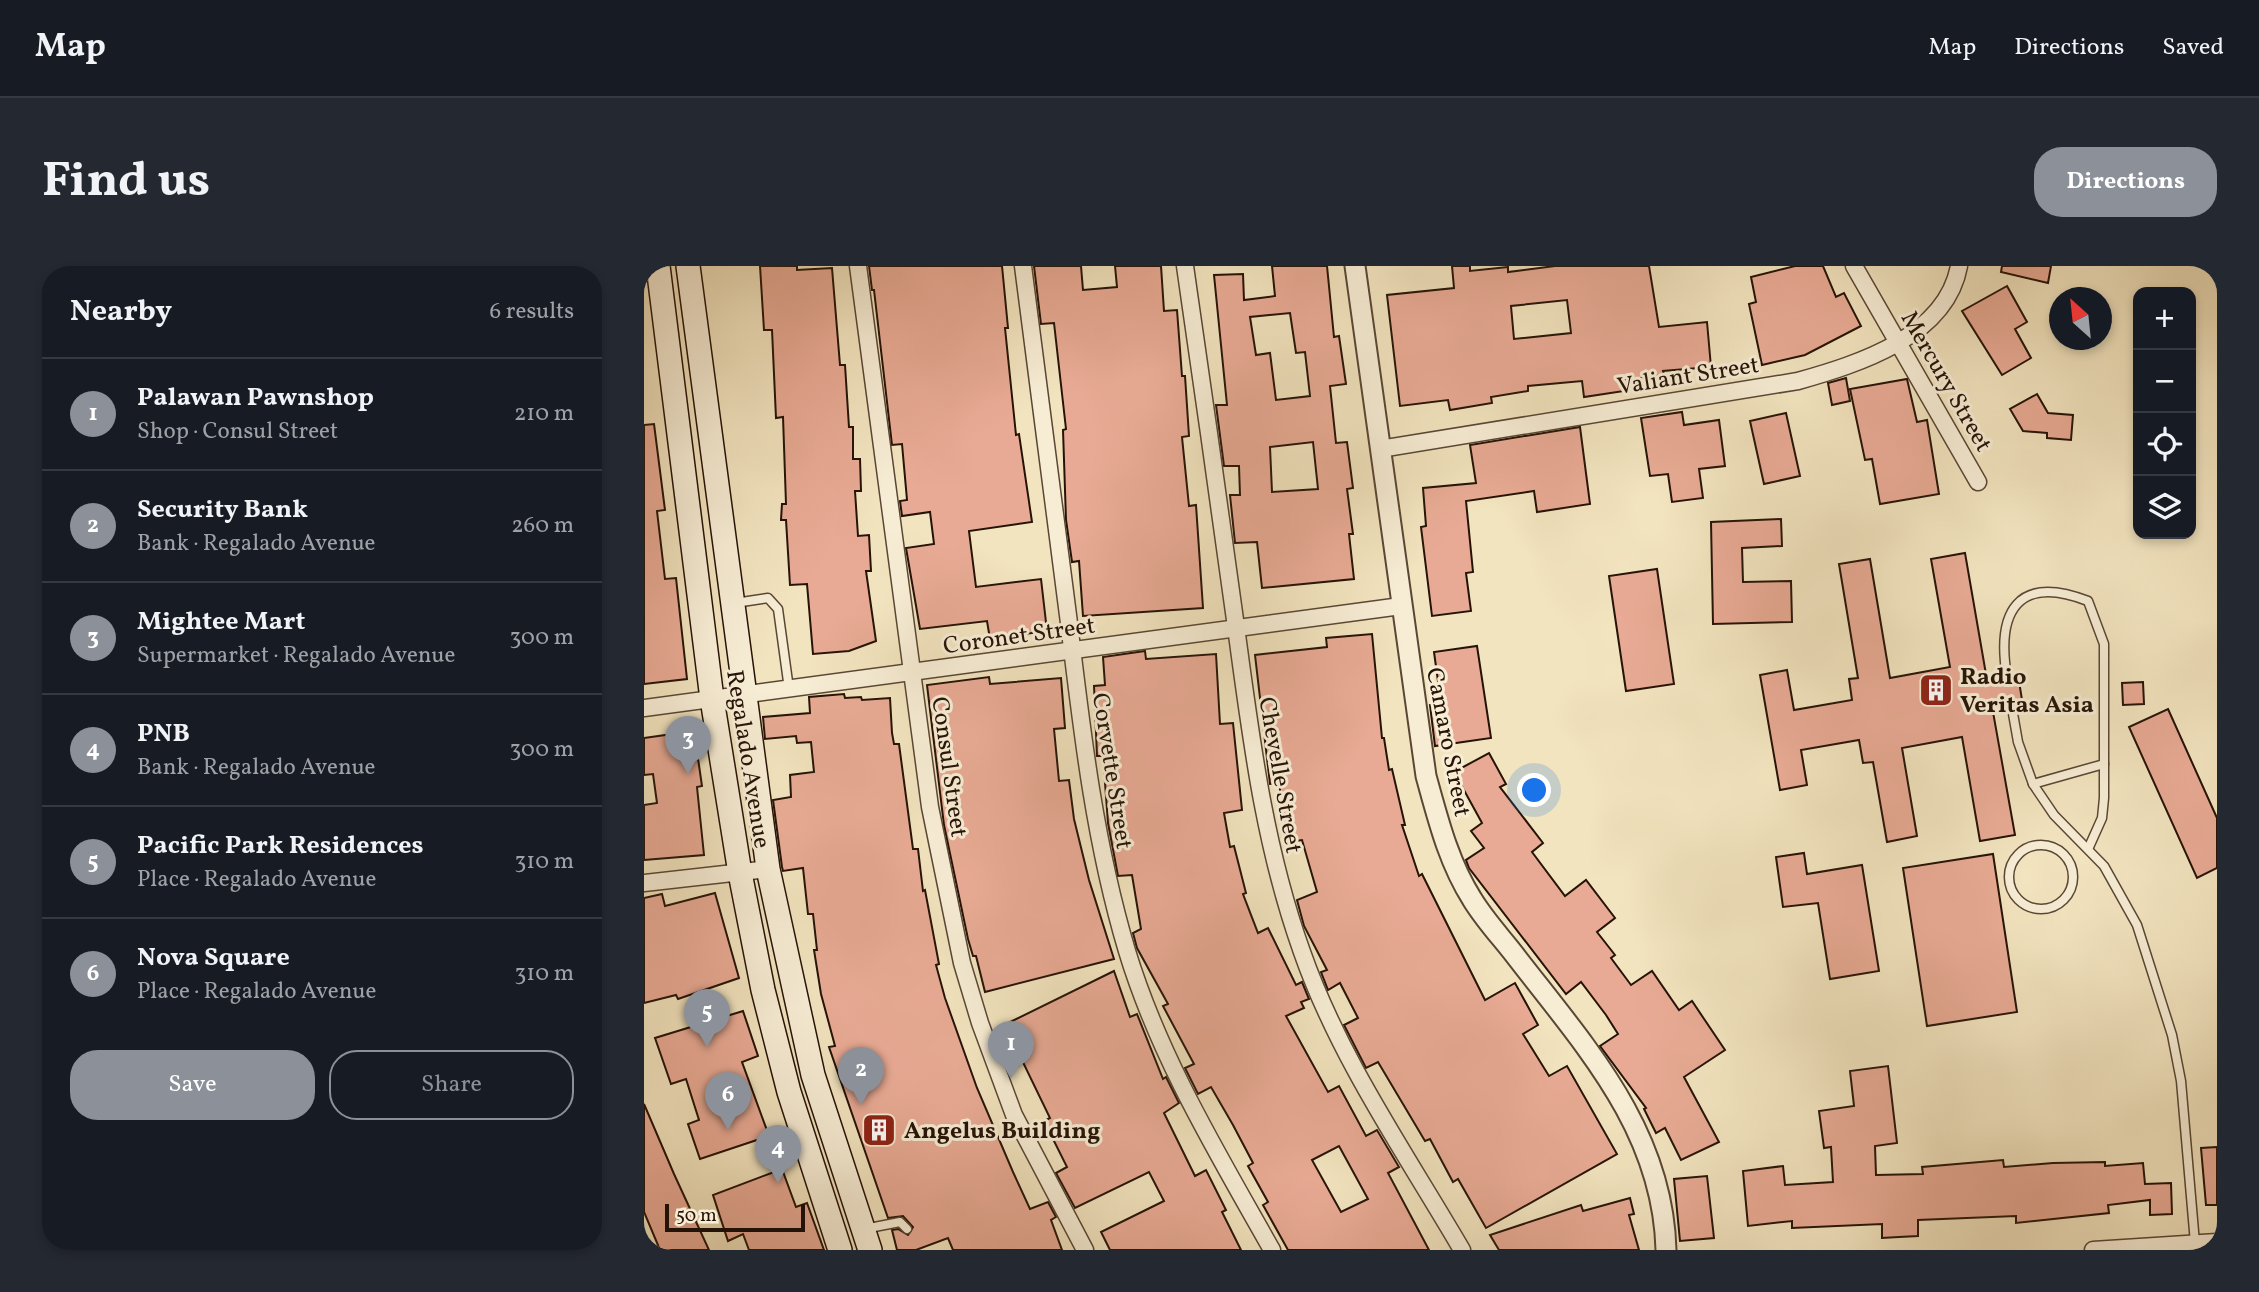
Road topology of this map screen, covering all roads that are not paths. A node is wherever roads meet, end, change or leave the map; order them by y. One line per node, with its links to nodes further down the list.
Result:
1 (658, 266): 20 (main road, Regalado Avenue)
2 (688, 266): 12 (main road, Regalado Avenue)
3 (858, 266): 16 (street, Consul Street)
4 (1023, 266): 15 (street, Corvette Street)
5 (1185, 266): 14 (street, Chevelle Street)
6 (1359, 266): 10 (street, Camaro Street)
7 (1854, 266): 9 (street, Mercury Street)
8 (1959, 266): 9 (street, Valiant Street)
9 (1898, 342): 10 (street, Valiant Street); 11 (street, Mercury Street)
10 (1380, 449): 13 (street, Camaro Street)
11 (1979, 482)
12 (731, 603): 18 (lane); 19 (main road, Regalado Avenue)
13 (1401, 606): 14 (street, Coronet Street); 38 (street, Camaro Street)
14 (1236, 628): 15 (street, Coronet Street); 37 (street, Chevelle Street)
15 (1072, 650): 16 (street, Coronet Street); 36 (street, Corvette Street)
16 (915, 672): 18 (street, Coronet Street); 35 (street, Consul Street)
17 (2007, 677): 23 (lane)
18 (789, 689): 19 (street, Coronet Street)
19 (743, 695): 20 (street, Coronet Street); 27 (main road, Regalado Avenue)
20 (712, 699): 21 (street, Coronet Street); 28 (main road, Regalado Avenue)
21 (644, 708)
22 (2012, 708): 24 (lane)
23 (2104, 764): 24 (lane); 25 (lane)
24 (2033, 784): 25 (lane)
25 (2089, 847): 33 (lane)
26 (2057, 850): 26 (lane)
27 (768, 869): 28 (street); 31 (main road, Regalado Avenue)
28 (740, 873): 29 (street); 34 (main road, Regalado Avenue)
29 (644, 883)
30 (906, 1228): 31 (lane)
31 (866, 1240)
32 (2217, 1242): 33 (street)
33 (2195, 1243): 39 (street)
34 (840, 1250)
35 (1085, 1250)
36 (1272, 1250)
37 (1462, 1250)
38 (1666, 1250)
39 (2093, 1250)

